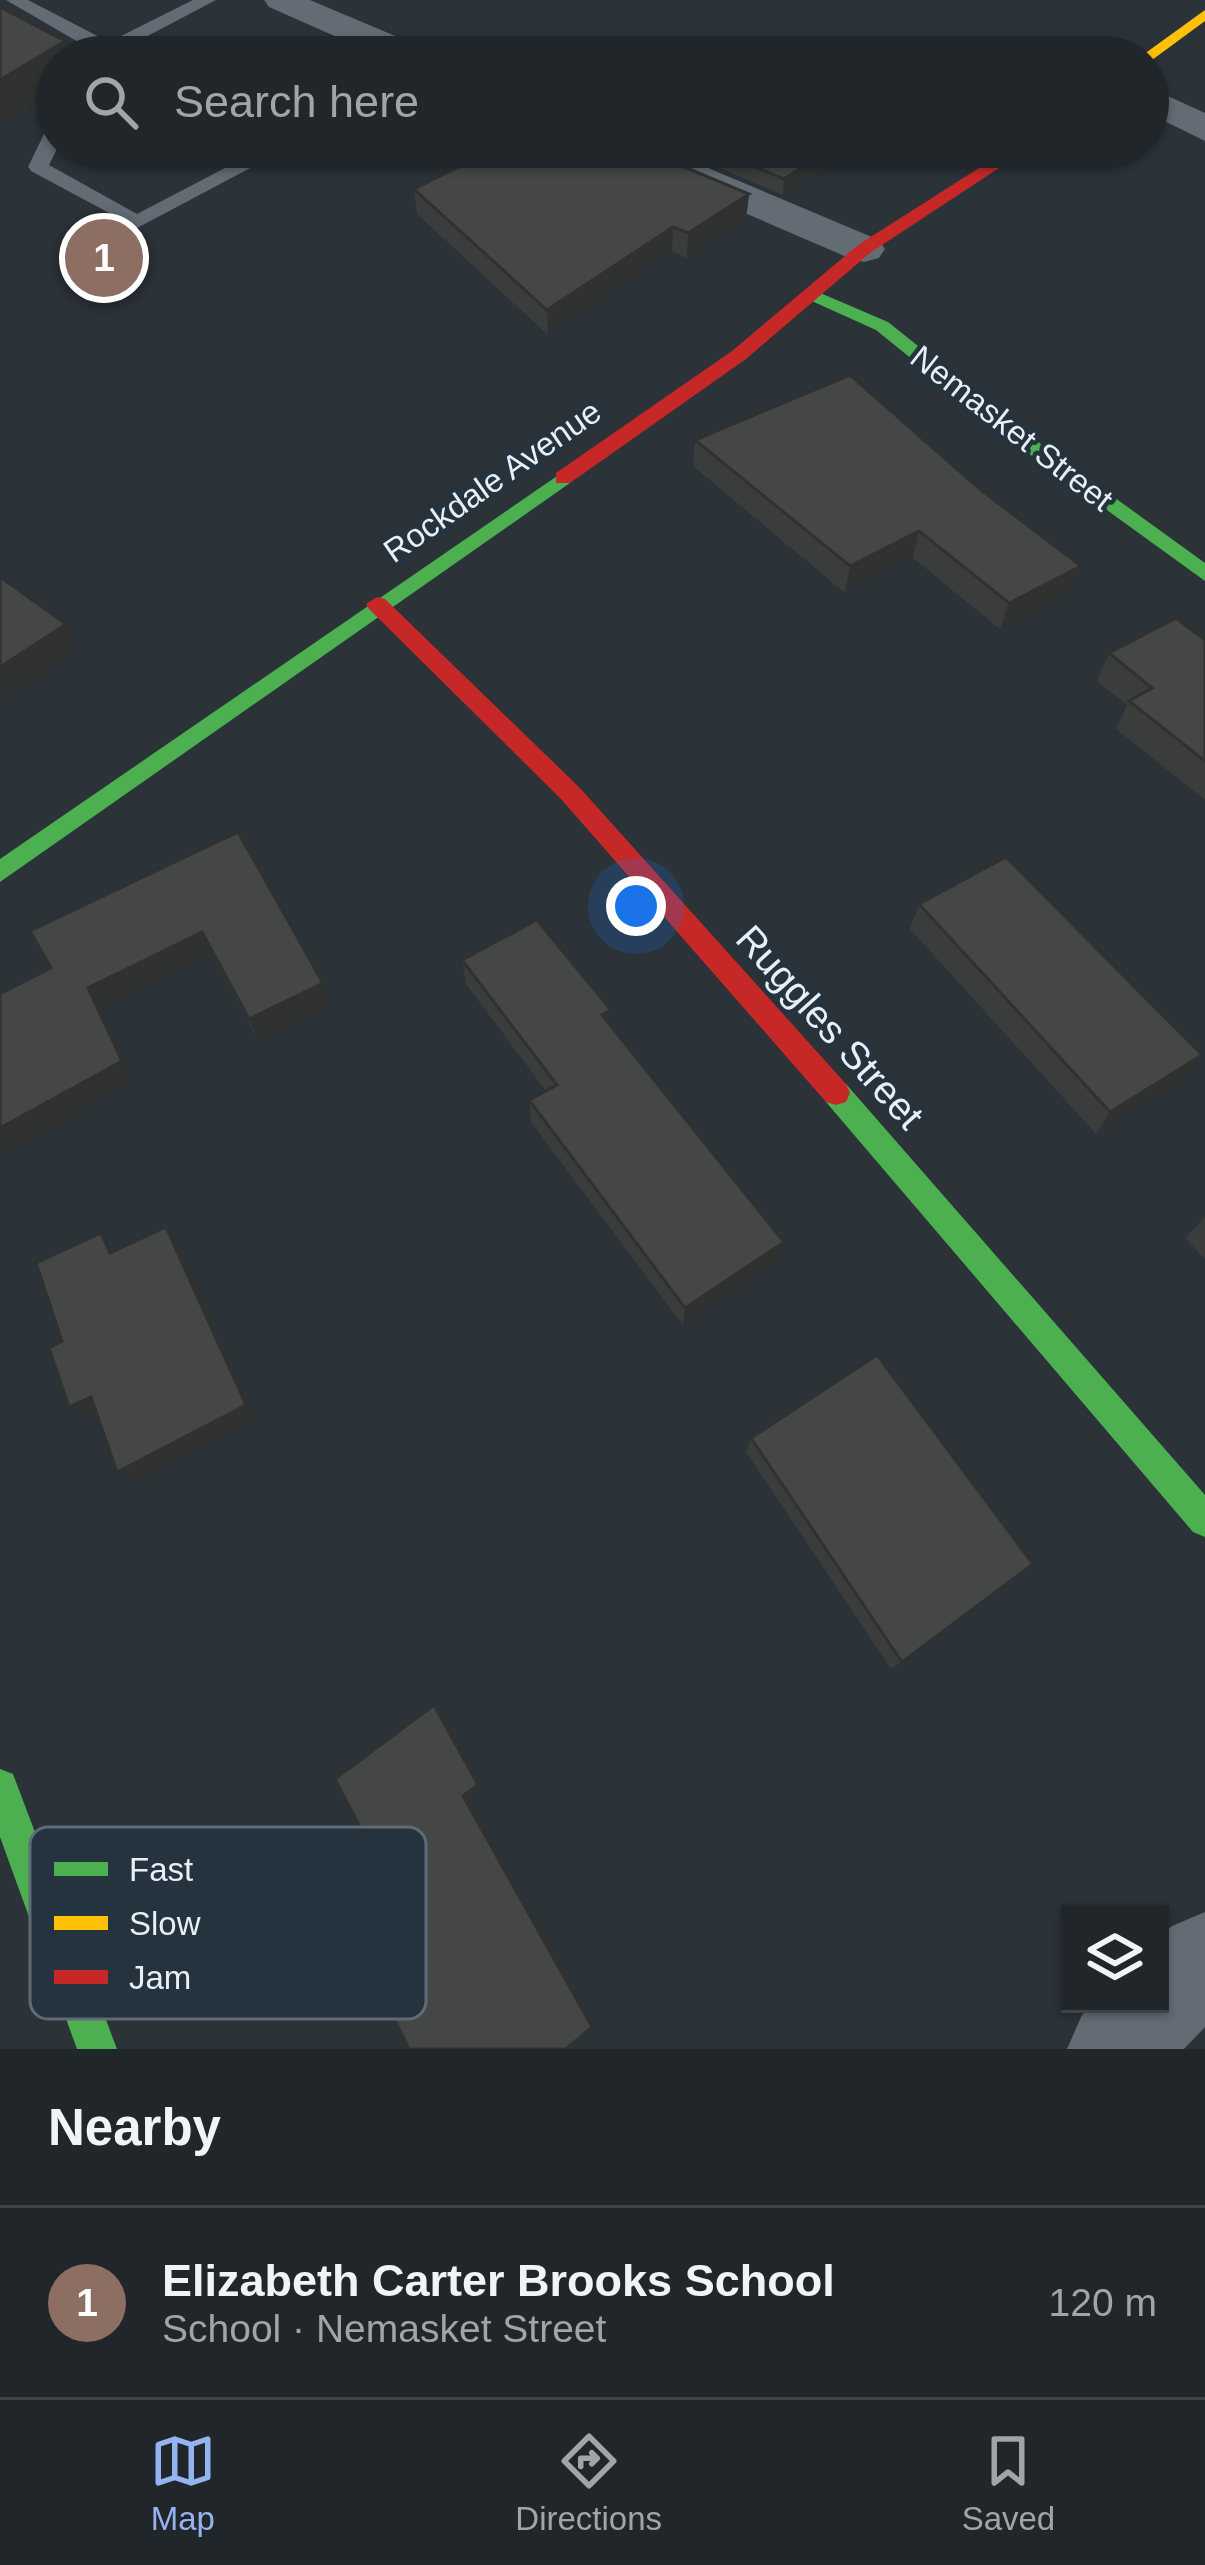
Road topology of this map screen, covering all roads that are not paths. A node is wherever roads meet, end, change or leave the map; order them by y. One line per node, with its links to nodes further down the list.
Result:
1 (15, 0): 5 (lane)
2 (208, 0): 6 (lane)
3 (281, 0): 7 (street)
4 (1205, 14): 8 (street)
5 (80, 36)
6 (142, 36)
7 (364, 36)
8 (1169, 41)
9 (1169, 109): 10 (street)
10 (1205, 129)
11 (42, 168): 12 (lane)
12 (240, 168)
13 (673, 168): 15 (street)
14 (993, 168): 15 (street, Rockdale Avenue)
15 (864, 249): 16 (street, Rockdale Avenue)
16 (812, 293): 17 (street, Nemasket Street); 18 (street, Rockdale Avenue)
17 (1205, 574)
18 (377, 604): 19 (street, Rockdale Avenue); 20 (street, Ruggles Street)
19 (0, 872)
20 (1205, 1520)
21 (0, 1787): 22 (street)
22 (30, 1868)
23 (1205, 1959): 26 (street)
24 (86, 2019): 25 (street)
25 (97, 2049)
26 (1116, 2049)

